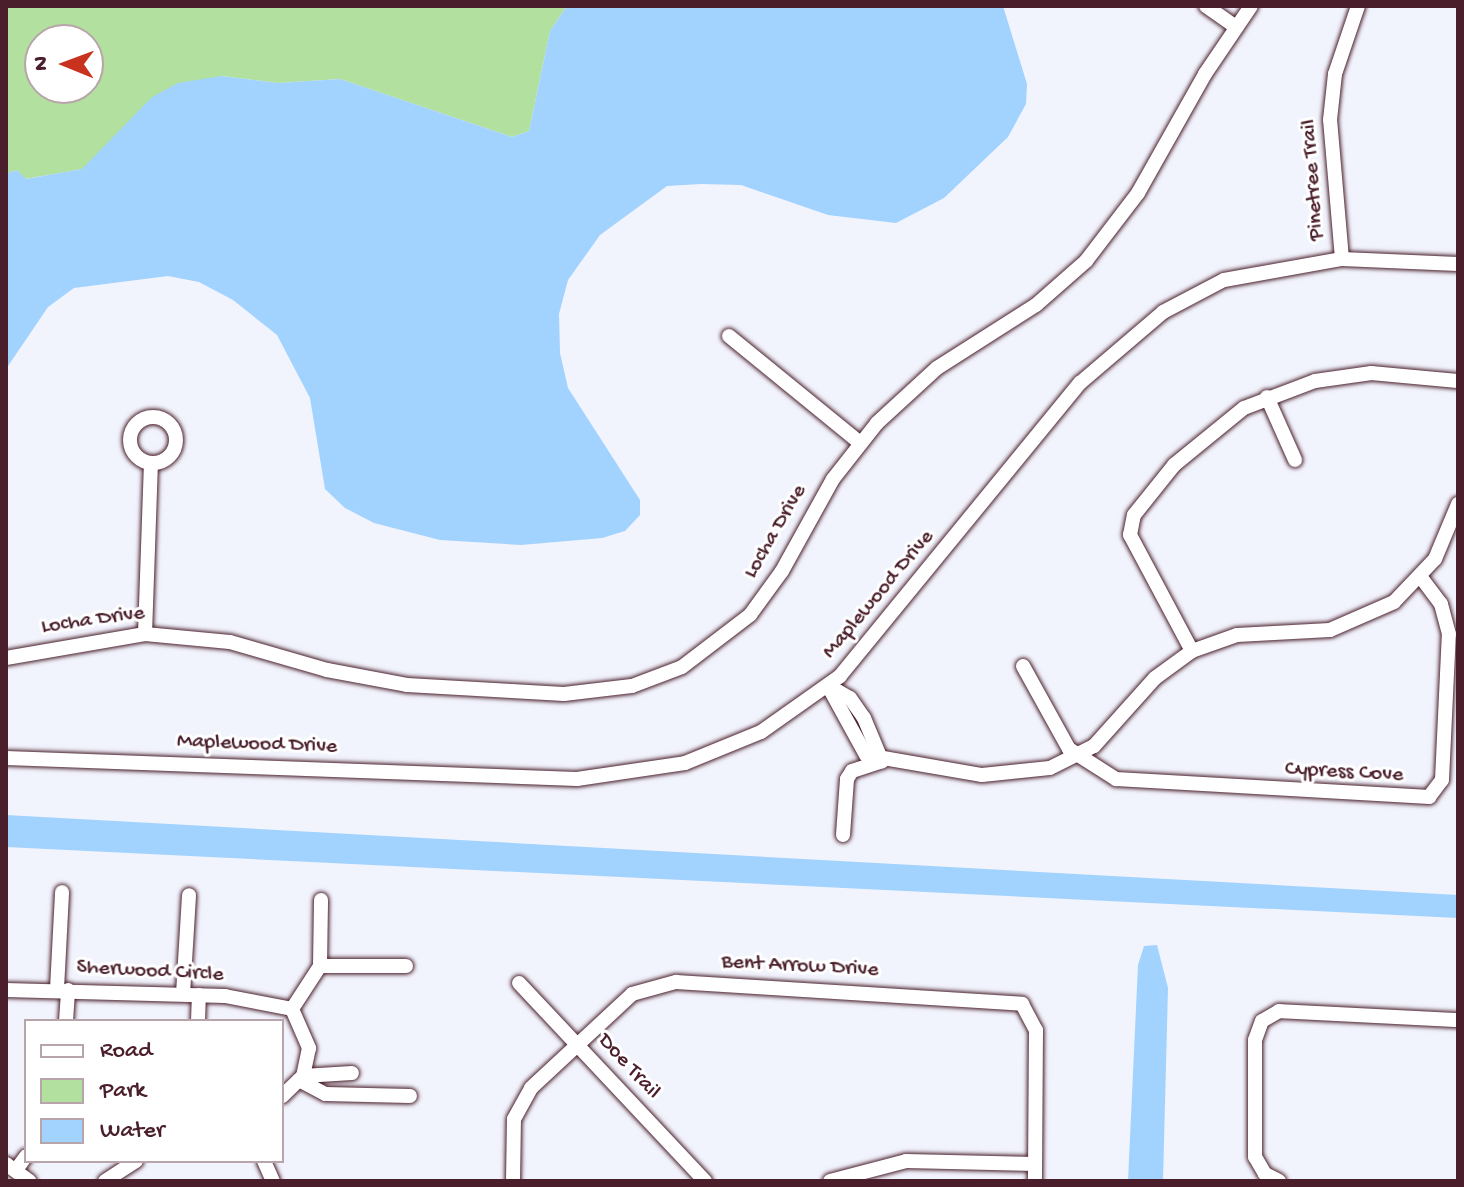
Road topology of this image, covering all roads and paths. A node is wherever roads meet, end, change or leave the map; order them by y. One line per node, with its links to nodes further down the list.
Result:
1 (1206, 6): 4 (street)
2 (1251, 6): 4 (street, Locha Drive)
3 (1358, 6): 5 (street, Pinetree Trail)
4 (1236, 27): 10 (street, Locha Drive)
5 (1342, 259): 6 (street, Maplewood Drive); 19 (street, Maplewood Drive)
6 (1458, 264)
7 (729, 336): 10 (street)
8 (1458, 381): 9 (street)
9 (1267, 397): 11 (street); 16 (street)
10 (860, 443): 15 (street, Locha Drive)
11 (1295, 460)
12 (151, 464): 15 (street)
13 (1458, 504): 14 (street)
14 (1421, 577): 16 (street); 20 (street, Cypress Cove)
15 (145, 634): 17 (street, Locha Drive)
16 (1192, 651): 20 (street)
17 (6, 658)
18 (1023, 666): 20 (street)
19 (828, 686): 21 (street, Maplewood Drive); 22 (street)
20 (1079, 755): 22 (street)
21 (6, 758)
22 (882, 761): 23 (street)
23 (843, 835)
24 (62, 892): 31 (street)
25 (189, 895): 32 (street)
26 (321, 900): 27 (street)
27 (320, 966): 28 (street); 34 (street)
28 (406, 966)
29 (519, 983): 38 (street, Doe Trail)
30 (6, 990): 31 (street, Sherwood Circle)
31 (63, 990): 32 (street, Sherwood Circle); 35 (street)
32 (183, 994): 33 (street, Sherwood Circle)
33 (199, 995): 34 (street, Sherwood Circle); 36 (street)
34 (292, 1009): 40 (street)
35 (66, 1019)
36 (198, 1019)
37 (1458, 1020): 52 (street)
38 (577, 1045): 43 (street, Bent Arrow Drive); 48 (street, Bent Arrow Drive); 49 (street, Doe Trail)
39 (352, 1073): 40 (street)
40 (301, 1078): 41 (street); 42 (street)
41 (284, 1094)
42 (410, 1096)
43 (1035, 1164): 50 (street); 51 (street, Bent Arrow Drive)
44 (11, 1167): 46 (street)
45 (120, 1176): 47 (street)
46 (29, 1181)
47 (105, 1181)
48 (513, 1181)
49 (705, 1181)
50 (830, 1181)
51 (1035, 1181)
52 (1279, 1181)

